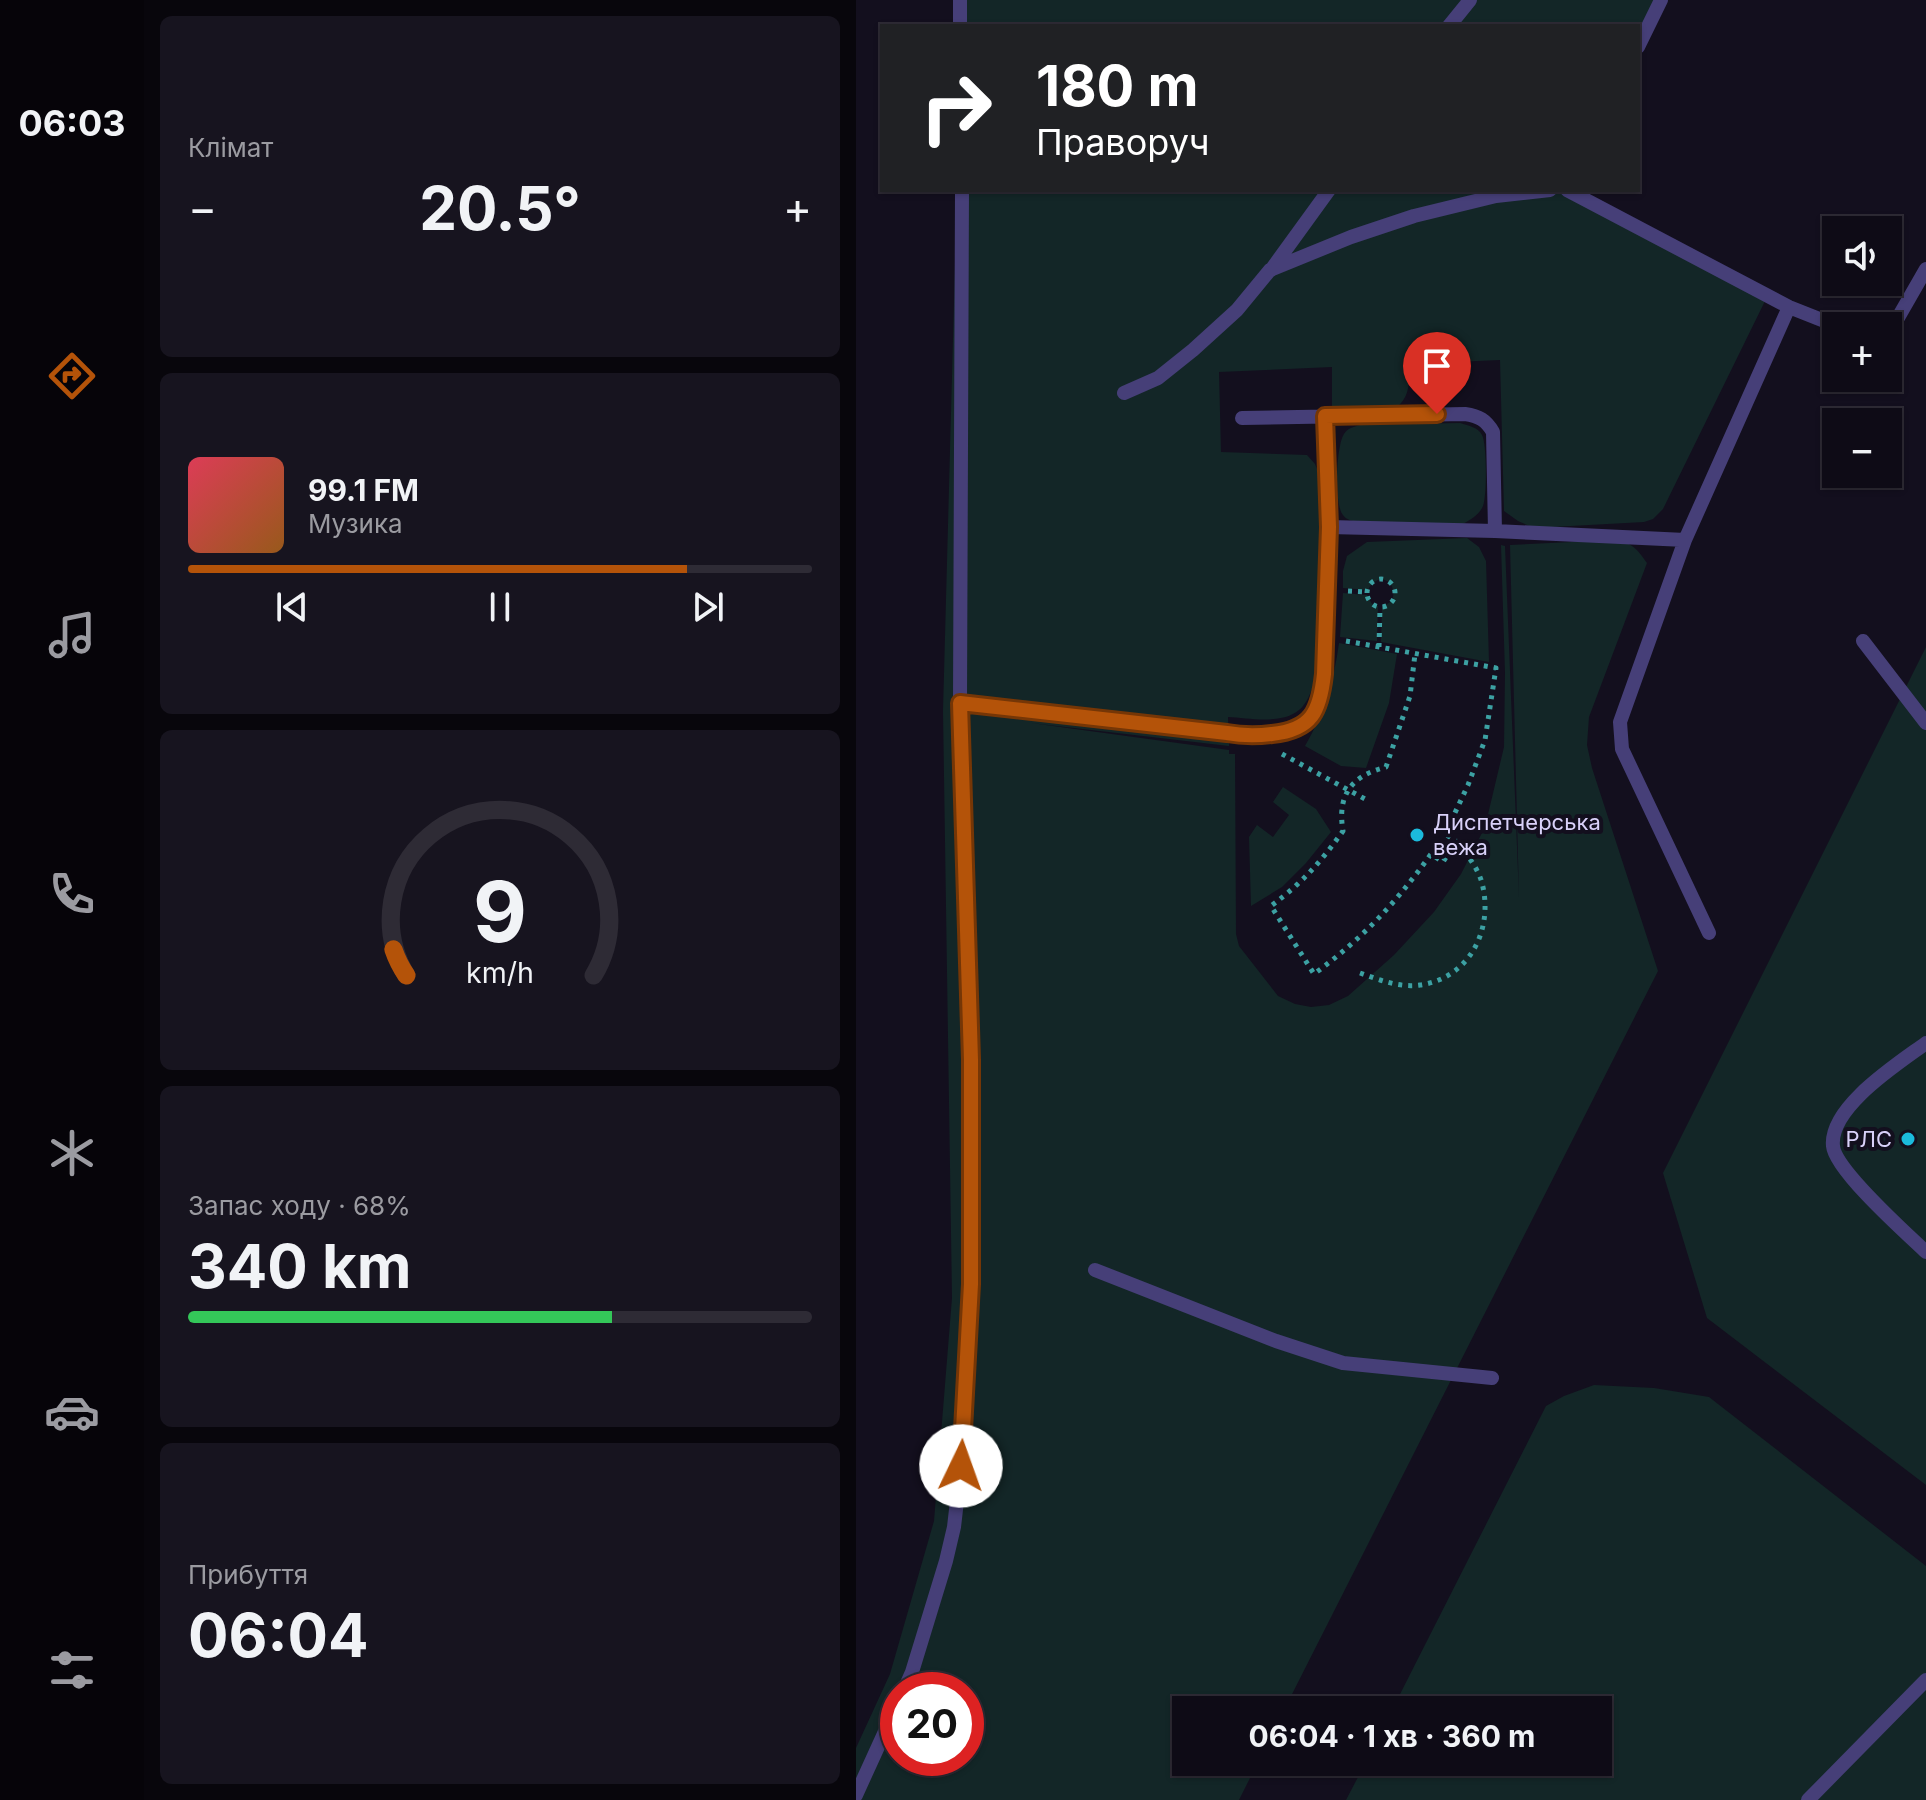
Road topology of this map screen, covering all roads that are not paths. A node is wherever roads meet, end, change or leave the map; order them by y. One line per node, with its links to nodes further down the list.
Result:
1 (960, 0): 4 (lane)
2 (1470, 0): 5 (lane)
3 (1661, 0): 6 (lane)
4 (960, 24)
5 (1451, 24)
6 (1640, 43)
7 (962, 192): 23 (lane)
8 (1328, 192): 12 (lane)
9 (1533, 192): 12 (lane)
10 (1571, 192): 13 (lane)
11 (1926, 269): 14 (lane)
12 (1270, 270): 16 (lane)
13 (1789, 307): 15 (lane); 21 (lane)
14 (1901, 312)
15 (1822, 320)
16 (1124, 393)
17 (1325, 416): 18 (lane); 19 (lane); 20 (lane)
18 (1242, 418)
19 (1329, 527): 20 (lane); 23 (lane)
20 (1495, 531): 21 (lane)
21 (1685, 540): 25 (lane)
22 (1863, 641): 24 (lane)
23 (960, 703): 30 (lane)
24 (1926, 723)
25 (1709, 933)
26 (1926, 1043): 27 (lane)
27 (1926, 1252)
28 (1095, 1270): 29 (lane)
29 (1492, 1378)
30 (912, 1672)
31 (1926, 1680): 34 (lane)
32 (880, 1742): 33 (lane)
33 (856, 1795)
34 (1808, 1800)

